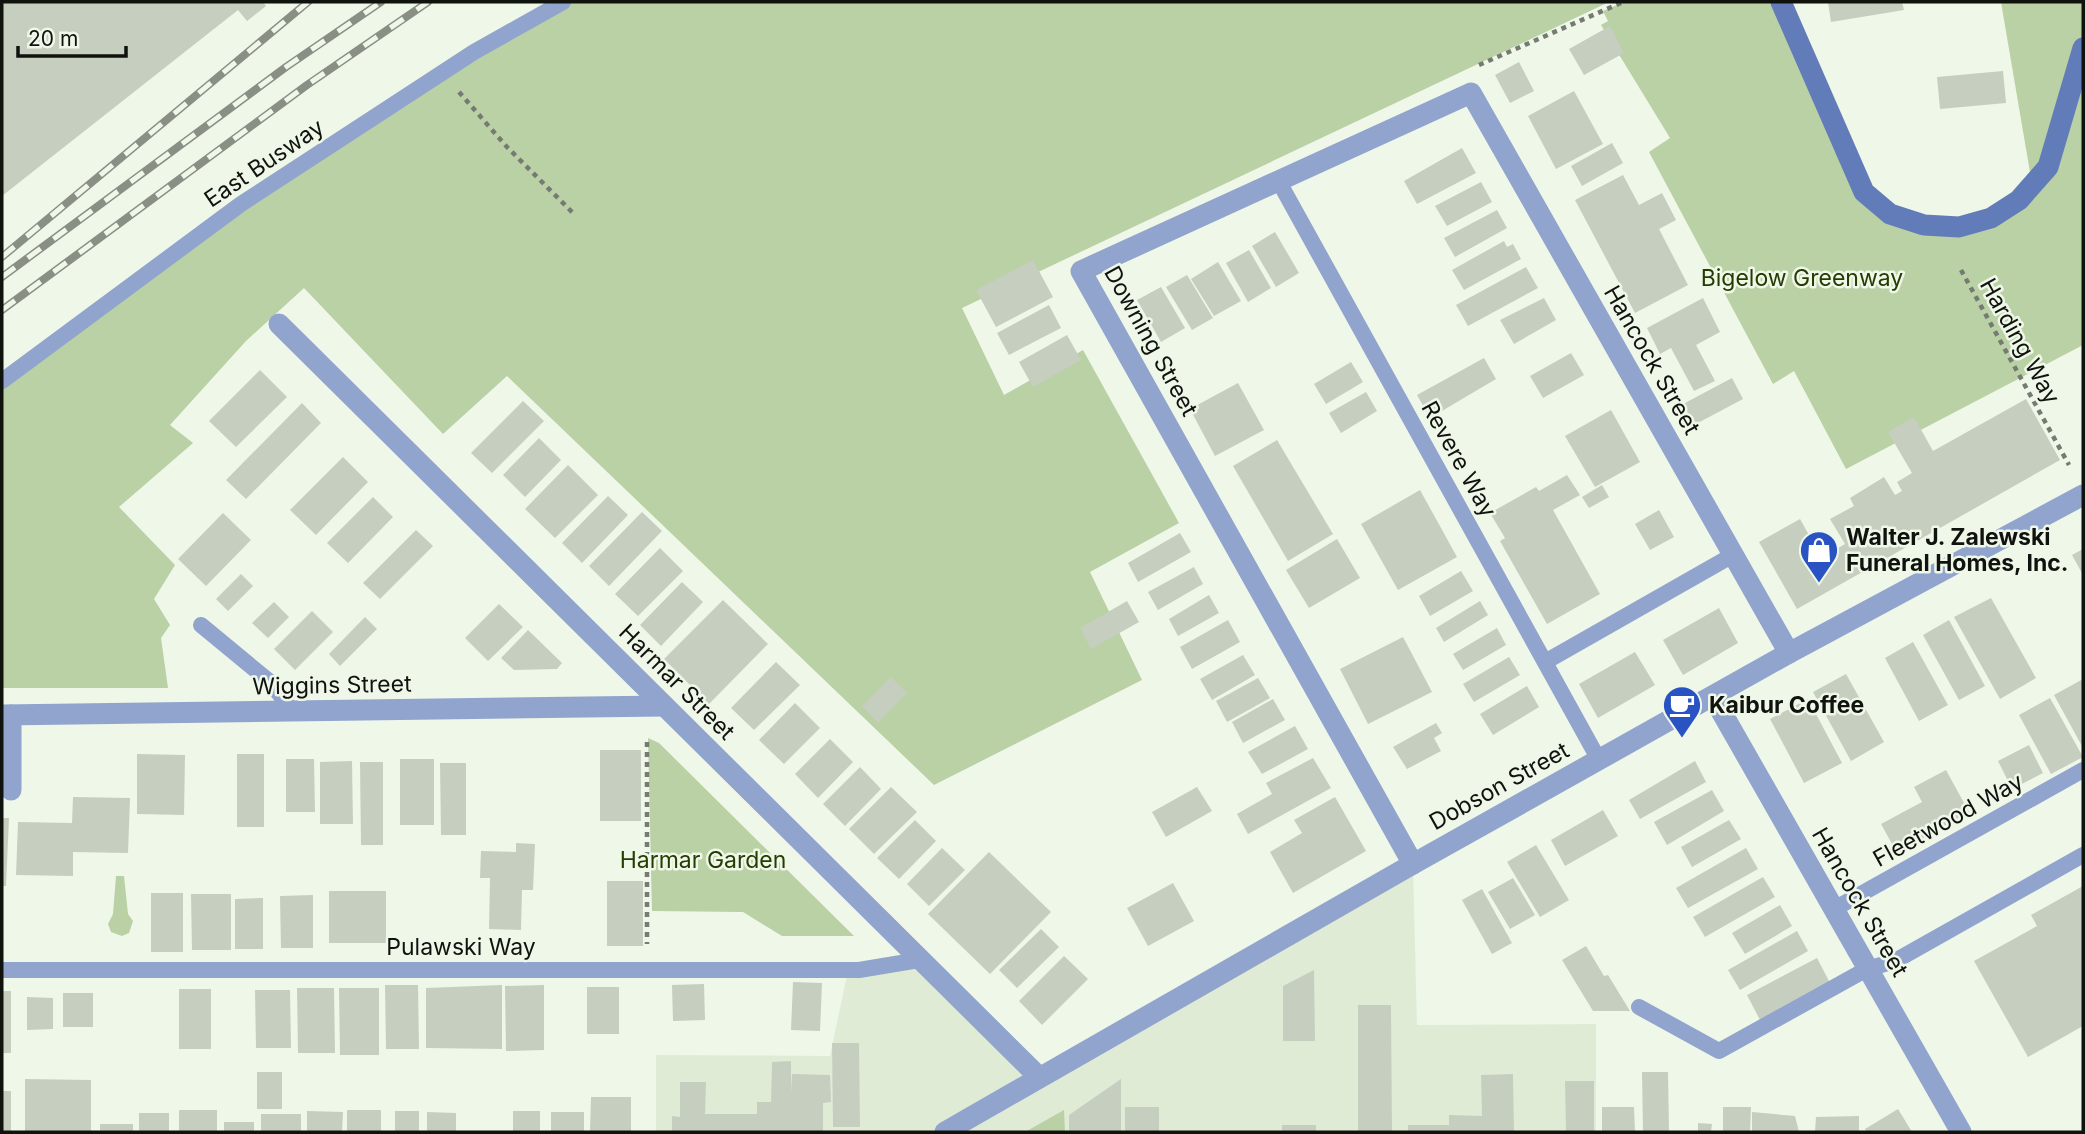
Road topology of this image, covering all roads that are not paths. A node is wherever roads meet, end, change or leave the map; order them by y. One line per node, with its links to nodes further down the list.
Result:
1 (564, 2): 7 (lane, East Busway)
2 (1781, 2): 3 (street)
3 (2083, 48)
4 (1471, 93): 5 (street, Downing Street); 9 (street, Hancock Street)
5 (1278, 180): 12 (lane, Revere Way); 21 (street, Downing Street)
6 (279, 324): 14 (street, Harmar Street)
7 (2, 381)
8 (2083, 495): 11 (street, Dobson Street)
9 (1732, 555): 11 (street, Hancock Street); 12 (lane)
10 (201, 625): 15 (lane)
11 (1789, 653): 13 (street, Dobson Street)
12 (1545, 662): 17 (lane, Revere Way)
13 (1713, 697): 17 (street, Dobson Street); 22 (street, Hancock Street)
14 (664, 706): 15 (street, Wiggins Street); 23 (street, Harmar Street)
15 (293, 712): 16 (street, Wiggins Street)
16 (6, 715): 19 (street)
17 (1599, 760): 21 (street, Dobson Street)
18 (2083, 771): 22 (lane, Fleetwood Way)
19 (11, 790)
20 (2083, 855): 24 (lane)
21 (1413, 864): 27 (street, Dobson Street)
22 (1834, 909): 24 (street, Hancock Street)
23 (919, 960): 25 (lane, Pulawski Way); 27 (street, Harmar Street)
24 (1867, 968): 26 (lane); 29 (street, Hancock Street)
25 (2, 970)
26 (1639, 1007)
27 (1039, 1077): 28 (street, Dobson Street)
28 (949, 1131)
29 (1961, 1132)

